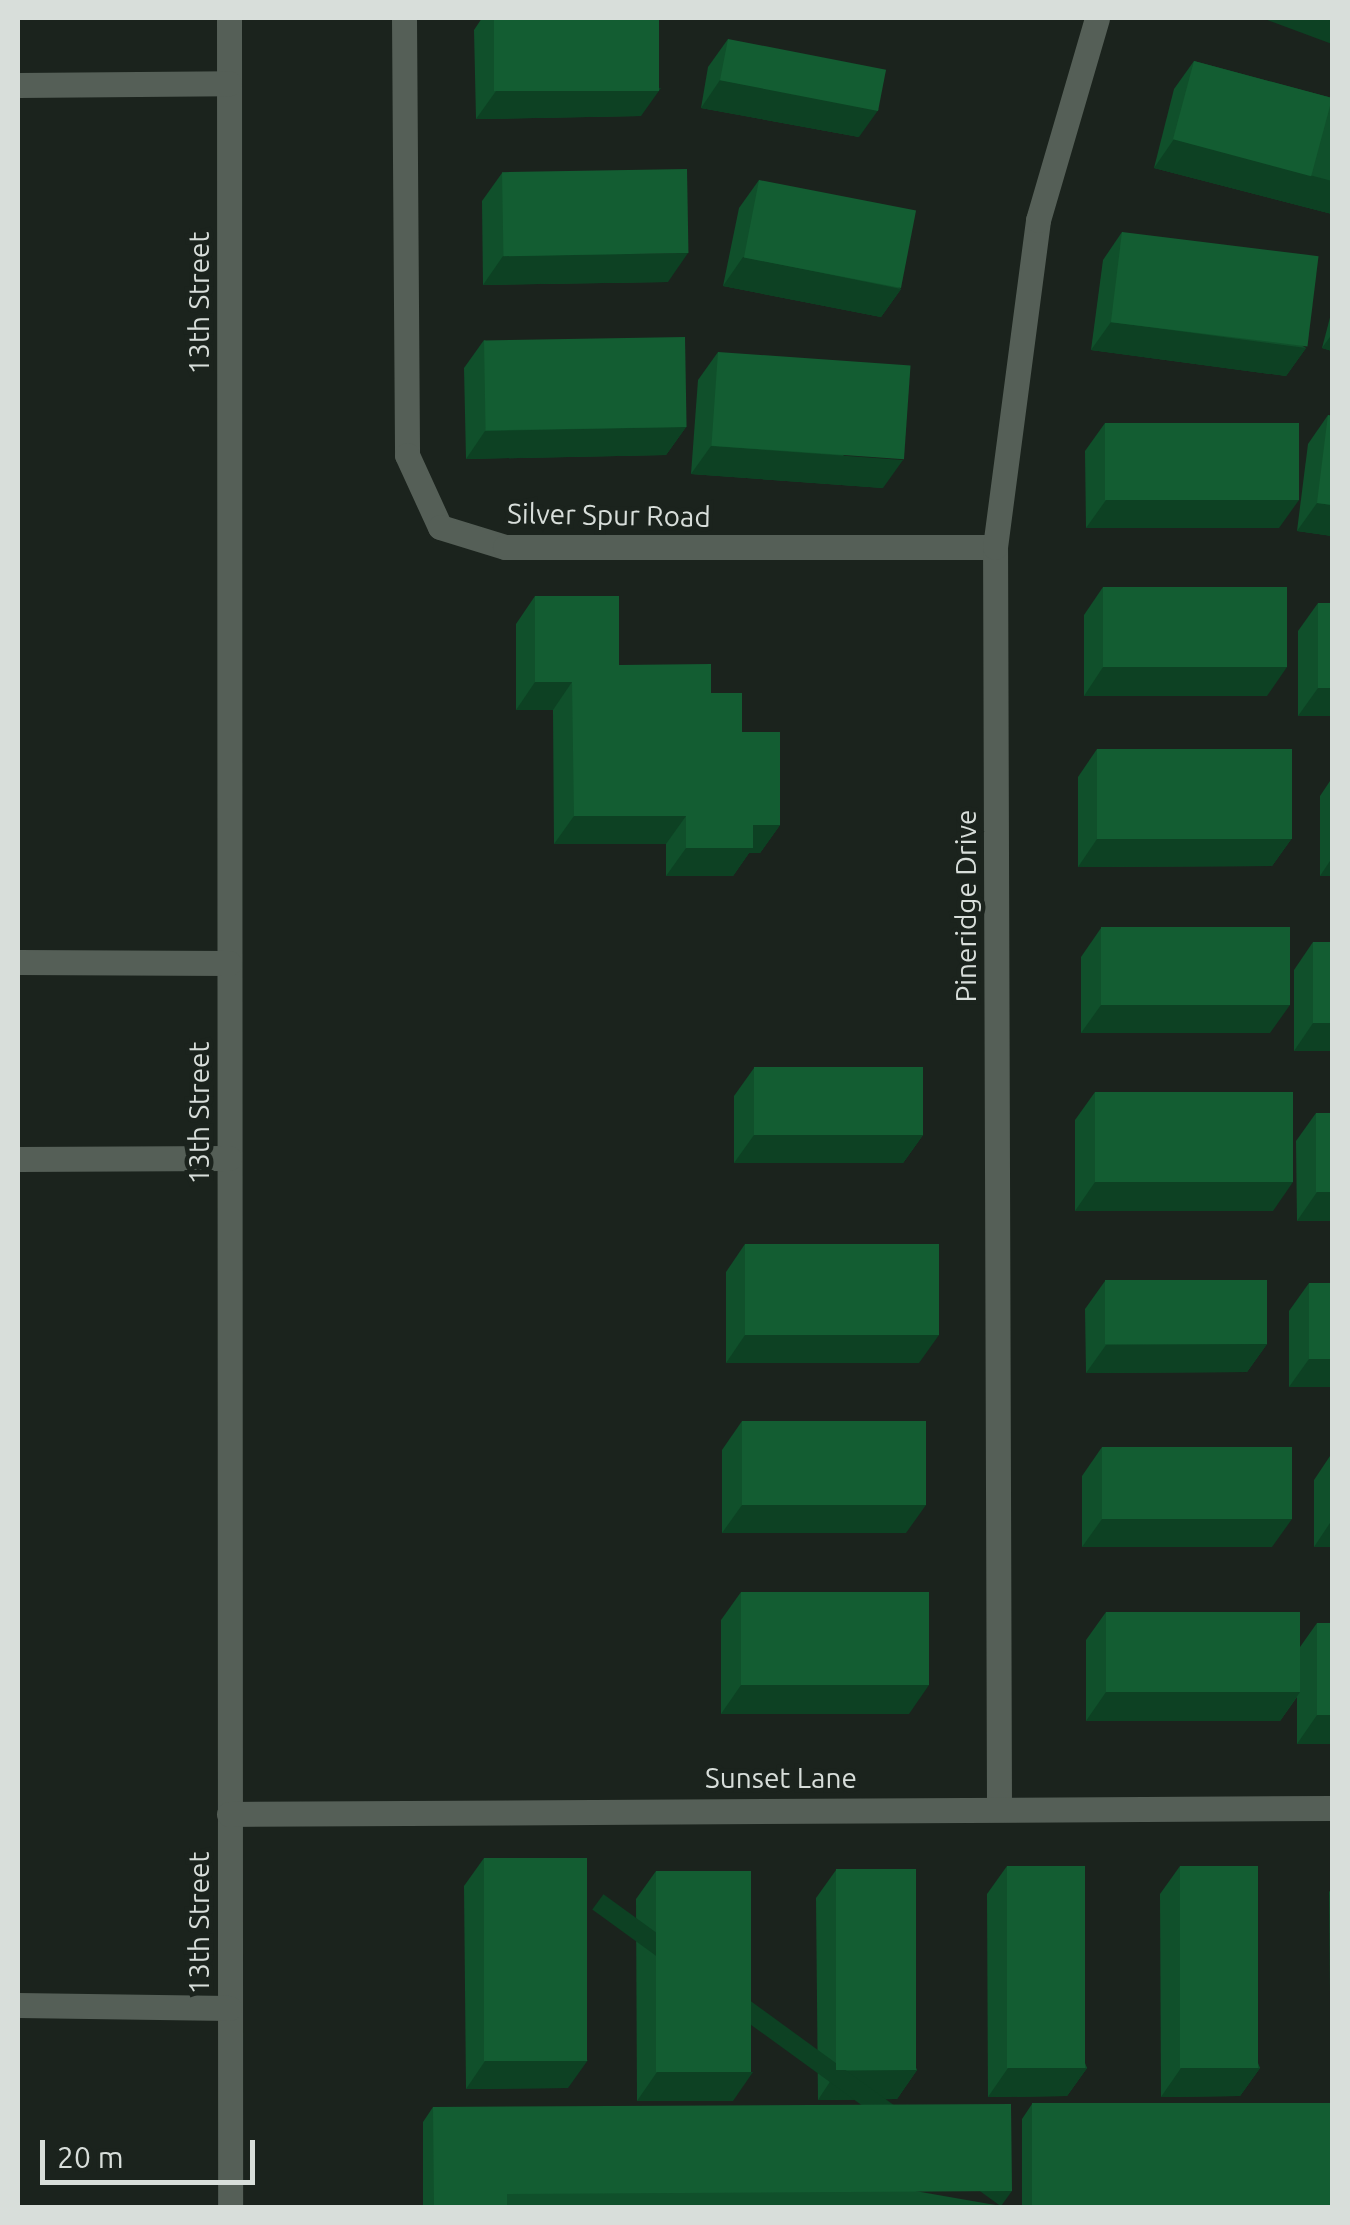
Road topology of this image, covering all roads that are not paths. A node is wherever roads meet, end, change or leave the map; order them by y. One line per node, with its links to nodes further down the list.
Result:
1 (229, 18): 4 (street, 13th Street)
2 (404, 18): 6 (street, Silver Spur Road)
3 (1096, 18): 6 (street, Pineridge Drive)
4 (229, 83): 5 (street); 8 (street, 13th Street)
5 (18, 85)
6 (995, 547): 11 (street, Pineridge Drive)
7 (18, 962): 8 (street)
8 (229, 962): 9 (street, 13th Street)
9 (229, 1158): 10 (street); 13 (street, 13th Street)
10 (18, 1160)
11 (999, 1806): 12 (street, Sunset Lane); 13 (street, Sunset Lane)
12 (1332, 1808)
13 (229, 1814): 15 (street, 13th Street)
14 (18, 2004): 15 (street)
15 (229, 2008): 16 (street, 13th Street)
16 (230, 2208)

